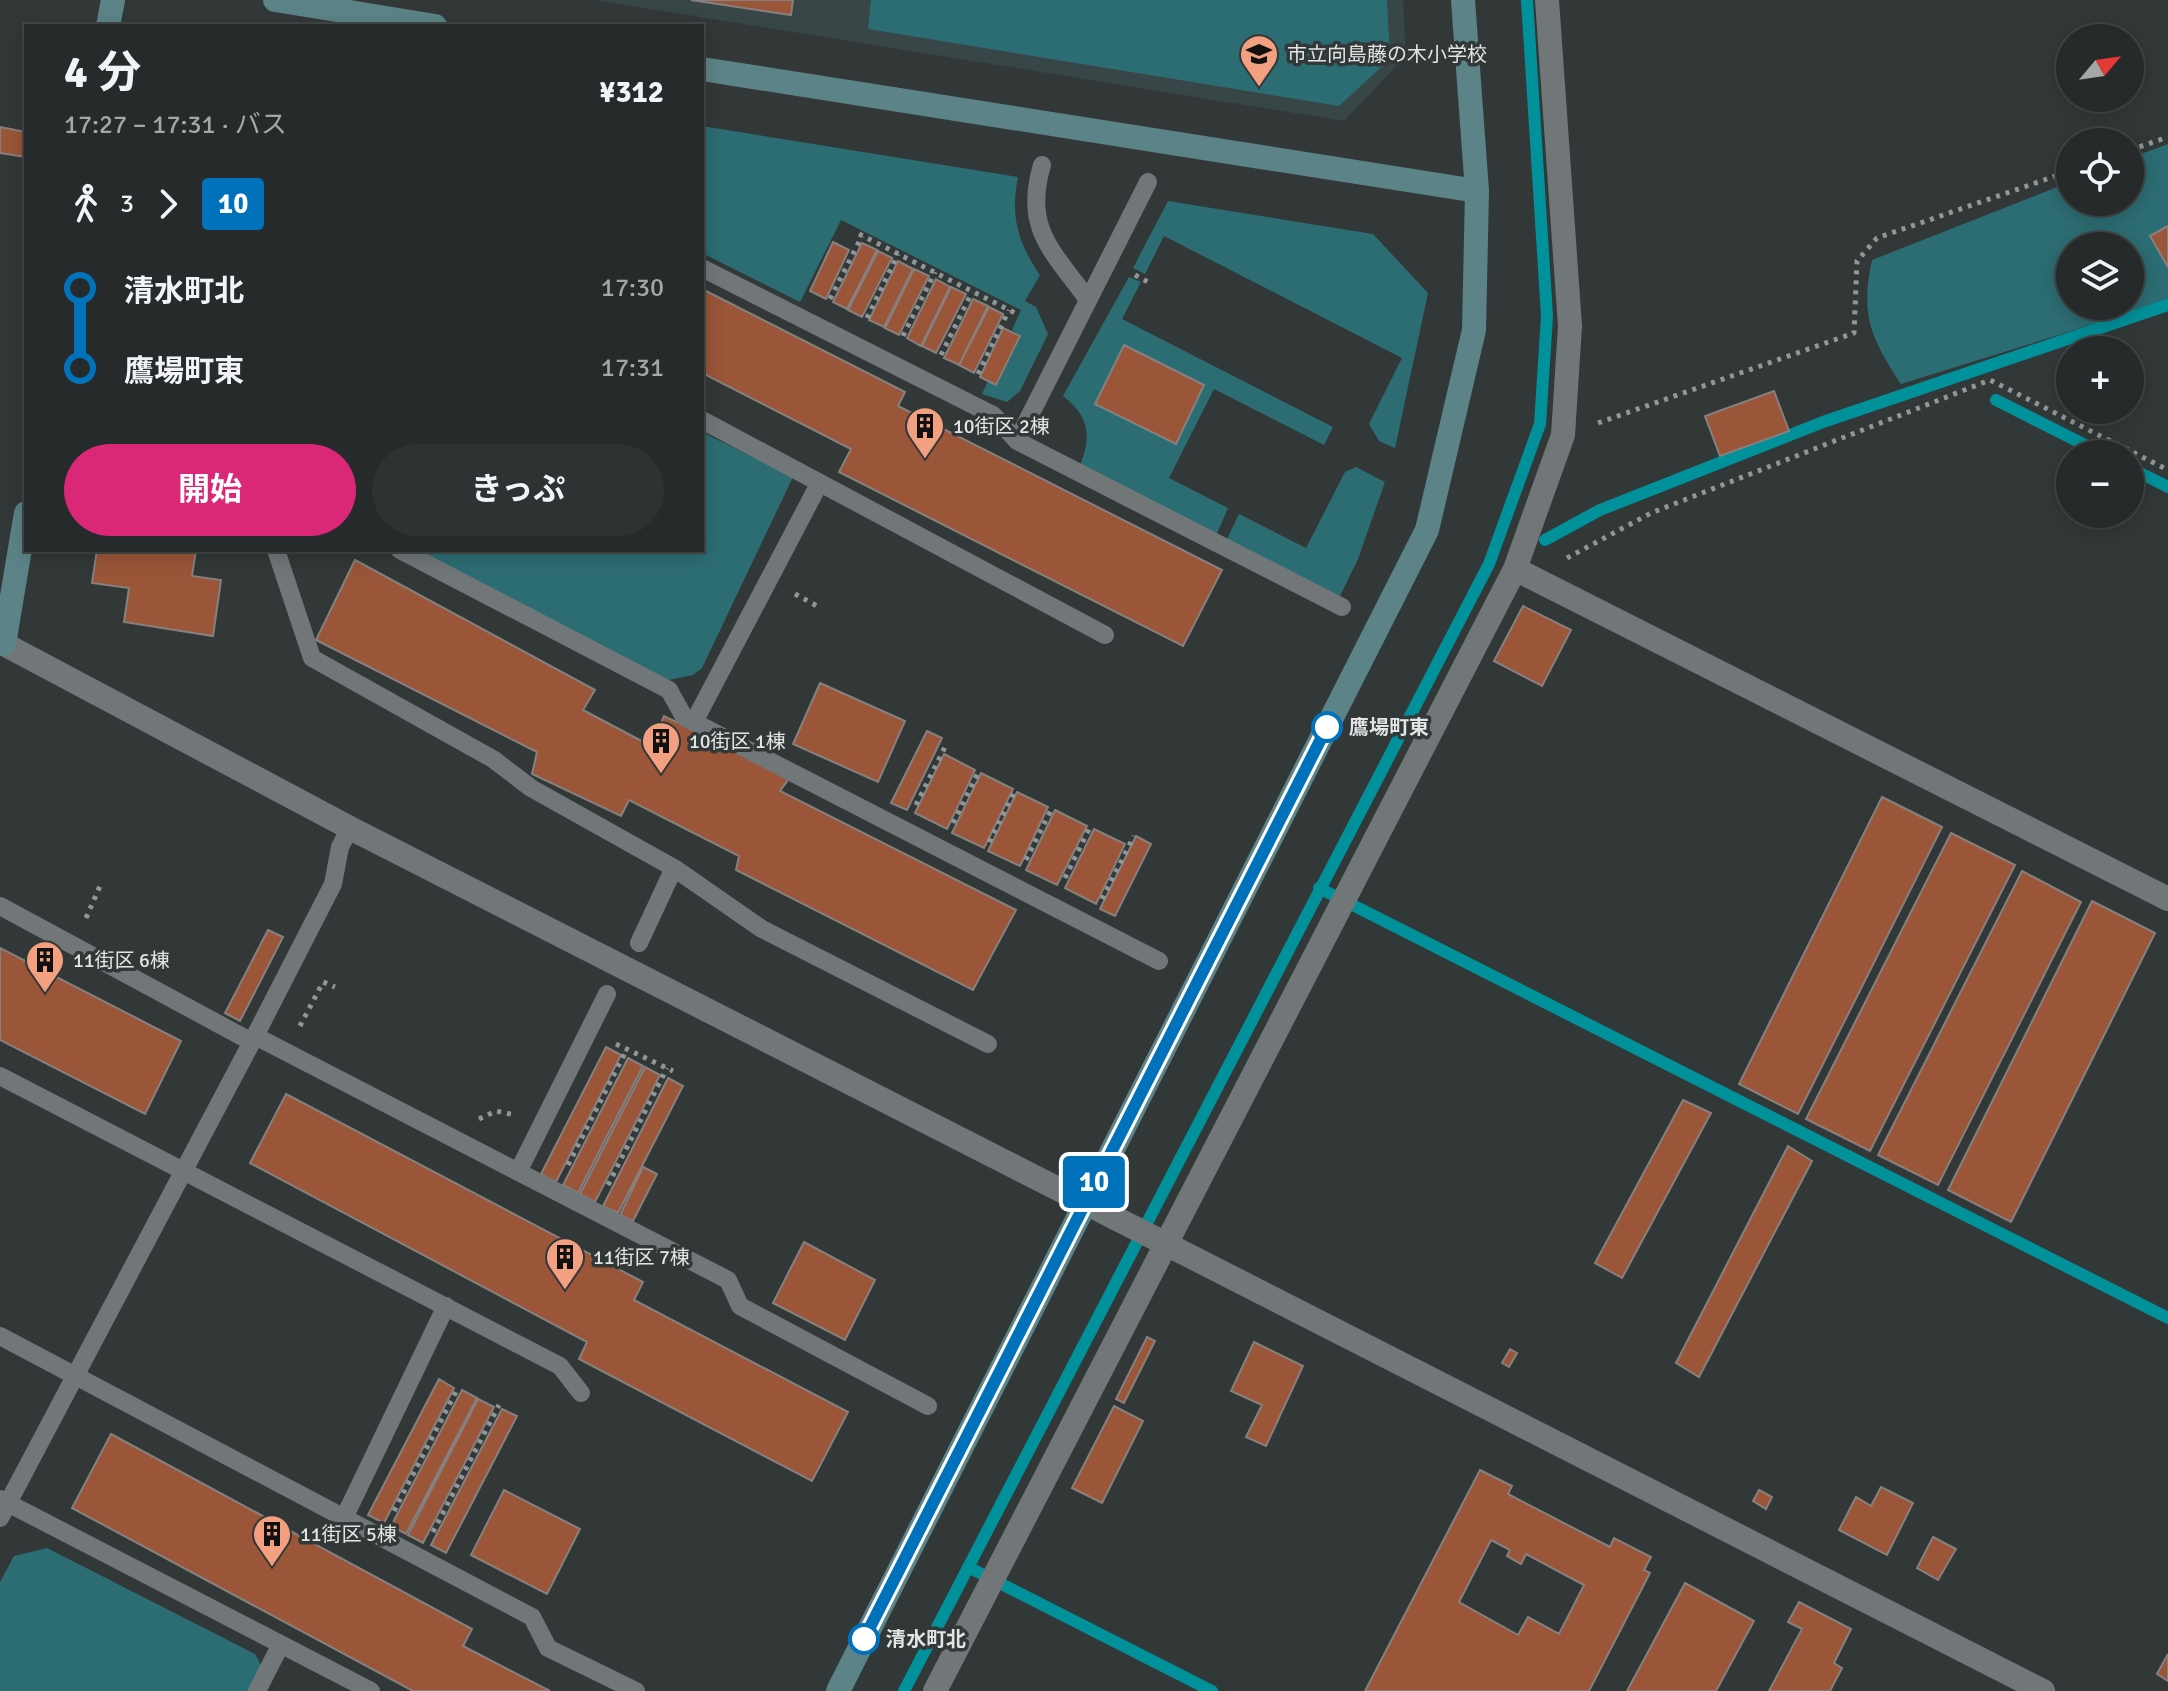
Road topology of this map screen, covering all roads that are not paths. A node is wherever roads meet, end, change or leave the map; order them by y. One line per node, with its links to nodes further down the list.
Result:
1 (113, 0): 5 (street)
2 (275, 0): 6 (street)
3 (1463, 0): 10 (street)
4 (1547, 0): 19 (street)
5 (108, 24)
6 (423, 24)
7 (704, 69): 10 (street)
8 (1042, 165): 12 (lane)
9 (1148, 182): 12 (lane)
10 (1477, 191): 35 (street)
11 (704, 269): 14 (lane)
12 (1088, 300): 14 (lane)
13 (704, 421): 15 (lane)
14 (1017, 441): 20 (lane)
15 (819, 484): 21 (lane); 22 (lane)
16 (24, 525): 23 (street)
17 (277, 552): 24 (lane)
18 (404, 552): 22 (lane)
19 (1524, 573): 25 (street); 36 (street)
20 (1342, 607)
21 (1105, 635)
22 (694, 722): 28 (lane)
23 (350, 828): 30 (lane); 35 (street)
24 (674, 868): 27 (lane); 31 (lane)
25 (2168, 899)
26 (0, 906): 30 (lane)
27 (639, 943)
28 (1159, 961)
29 (607, 994): 34 (lane)
30 (254, 1039): 33 (lane); 34 (lane)
31 (988, 1044)
32 (0, 1076): 33 (lane)
33 (186, 1172): 37 (lane); 39 (lane)
34 (518, 1172): 41 (lane)
35 (1084, 1203): 36 (street); 48 (street)
36 (1148, 1236): 49 (street); 50 (street)
37 (446, 1306): 40 (lane); 43 (lane)
38 (0, 1336): 39 (lane)
39 (76, 1378): 42 (lane); 43 (lane)
40 (581, 1393)
41 (928, 1406)
42 (3, 1507): 44 (lane)
43 (344, 1518): 47 (lane)
44 (280, 1646): 45 (lane); 46 (lane)
45 (257, 1691)
46 (371, 1691)
47 (636, 1691)
48 (838, 1691)
49 (935, 1691)
50 (2043, 1691)

